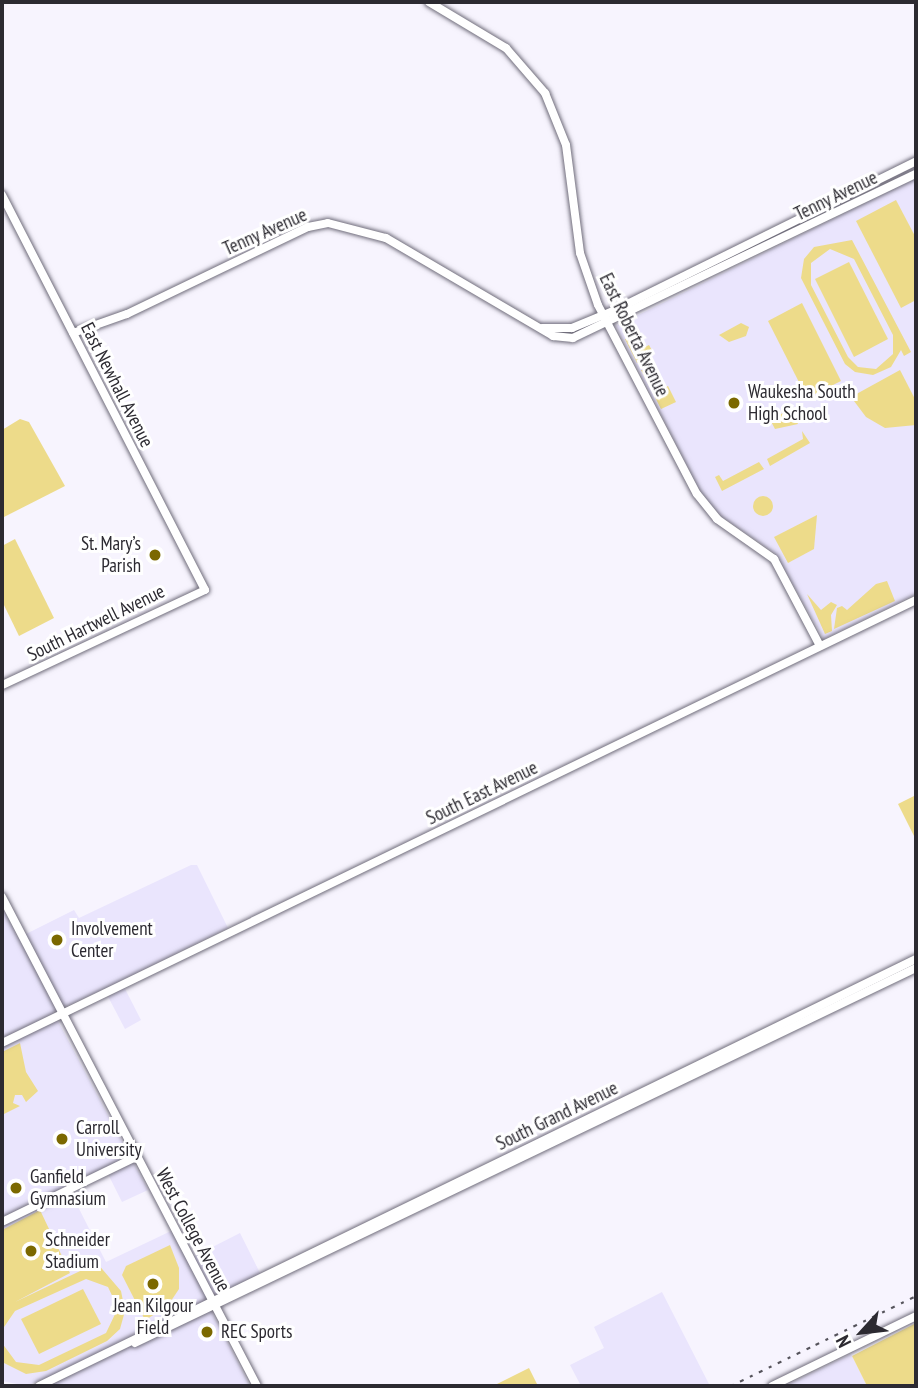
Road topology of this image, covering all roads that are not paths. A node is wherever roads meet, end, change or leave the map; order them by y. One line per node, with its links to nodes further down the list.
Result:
1 (429, 2): 5 (street, East Roberta Avenue)
2 (916, 161): 5 (street, Tenny Avenue)
3 (916, 174): 6 (street, Tenny Avenue)
4 (2, 195): 8 (street, East Newhall Avenue)
5 (603, 315): 6 (street, East Roberta Avenue); 7 (street, Tenny Avenue)
6 (608, 325): 7 (street, Tenny Avenue); 11 (street, East Roberta Avenue)
7 (541, 327): 8 (street, Tenny Avenue)
8 (73, 332): 9 (street, East Newhall Avenue)
9 (205, 590): 12 (street, South Hartwell Avenue)
10 (916, 600): 11 (street, South East Avenue)
11 (820, 646): 16 (street, South East Avenue)
12 (2, 685)
13 (2, 897): 16 (street, West College Avenue)
14 (916, 959): 20 (street, South Grand Avenue)
15 (916, 968): 20 (street, South Grand Avenue)
16 (61, 1014): 17 (street, South East Avenue); 18 (street, West College Avenue)
17 (2, 1043)
18 (136, 1157): 19 (street); 20 (street, West College Avenue)
19 (2, 1222)
20 (214, 1304): 22 (street); 23 (street, West College Avenue)
21 (916, 1316): 24 (street)
22 (39, 1386)
23 (257, 1386)
24 (772, 1386)

